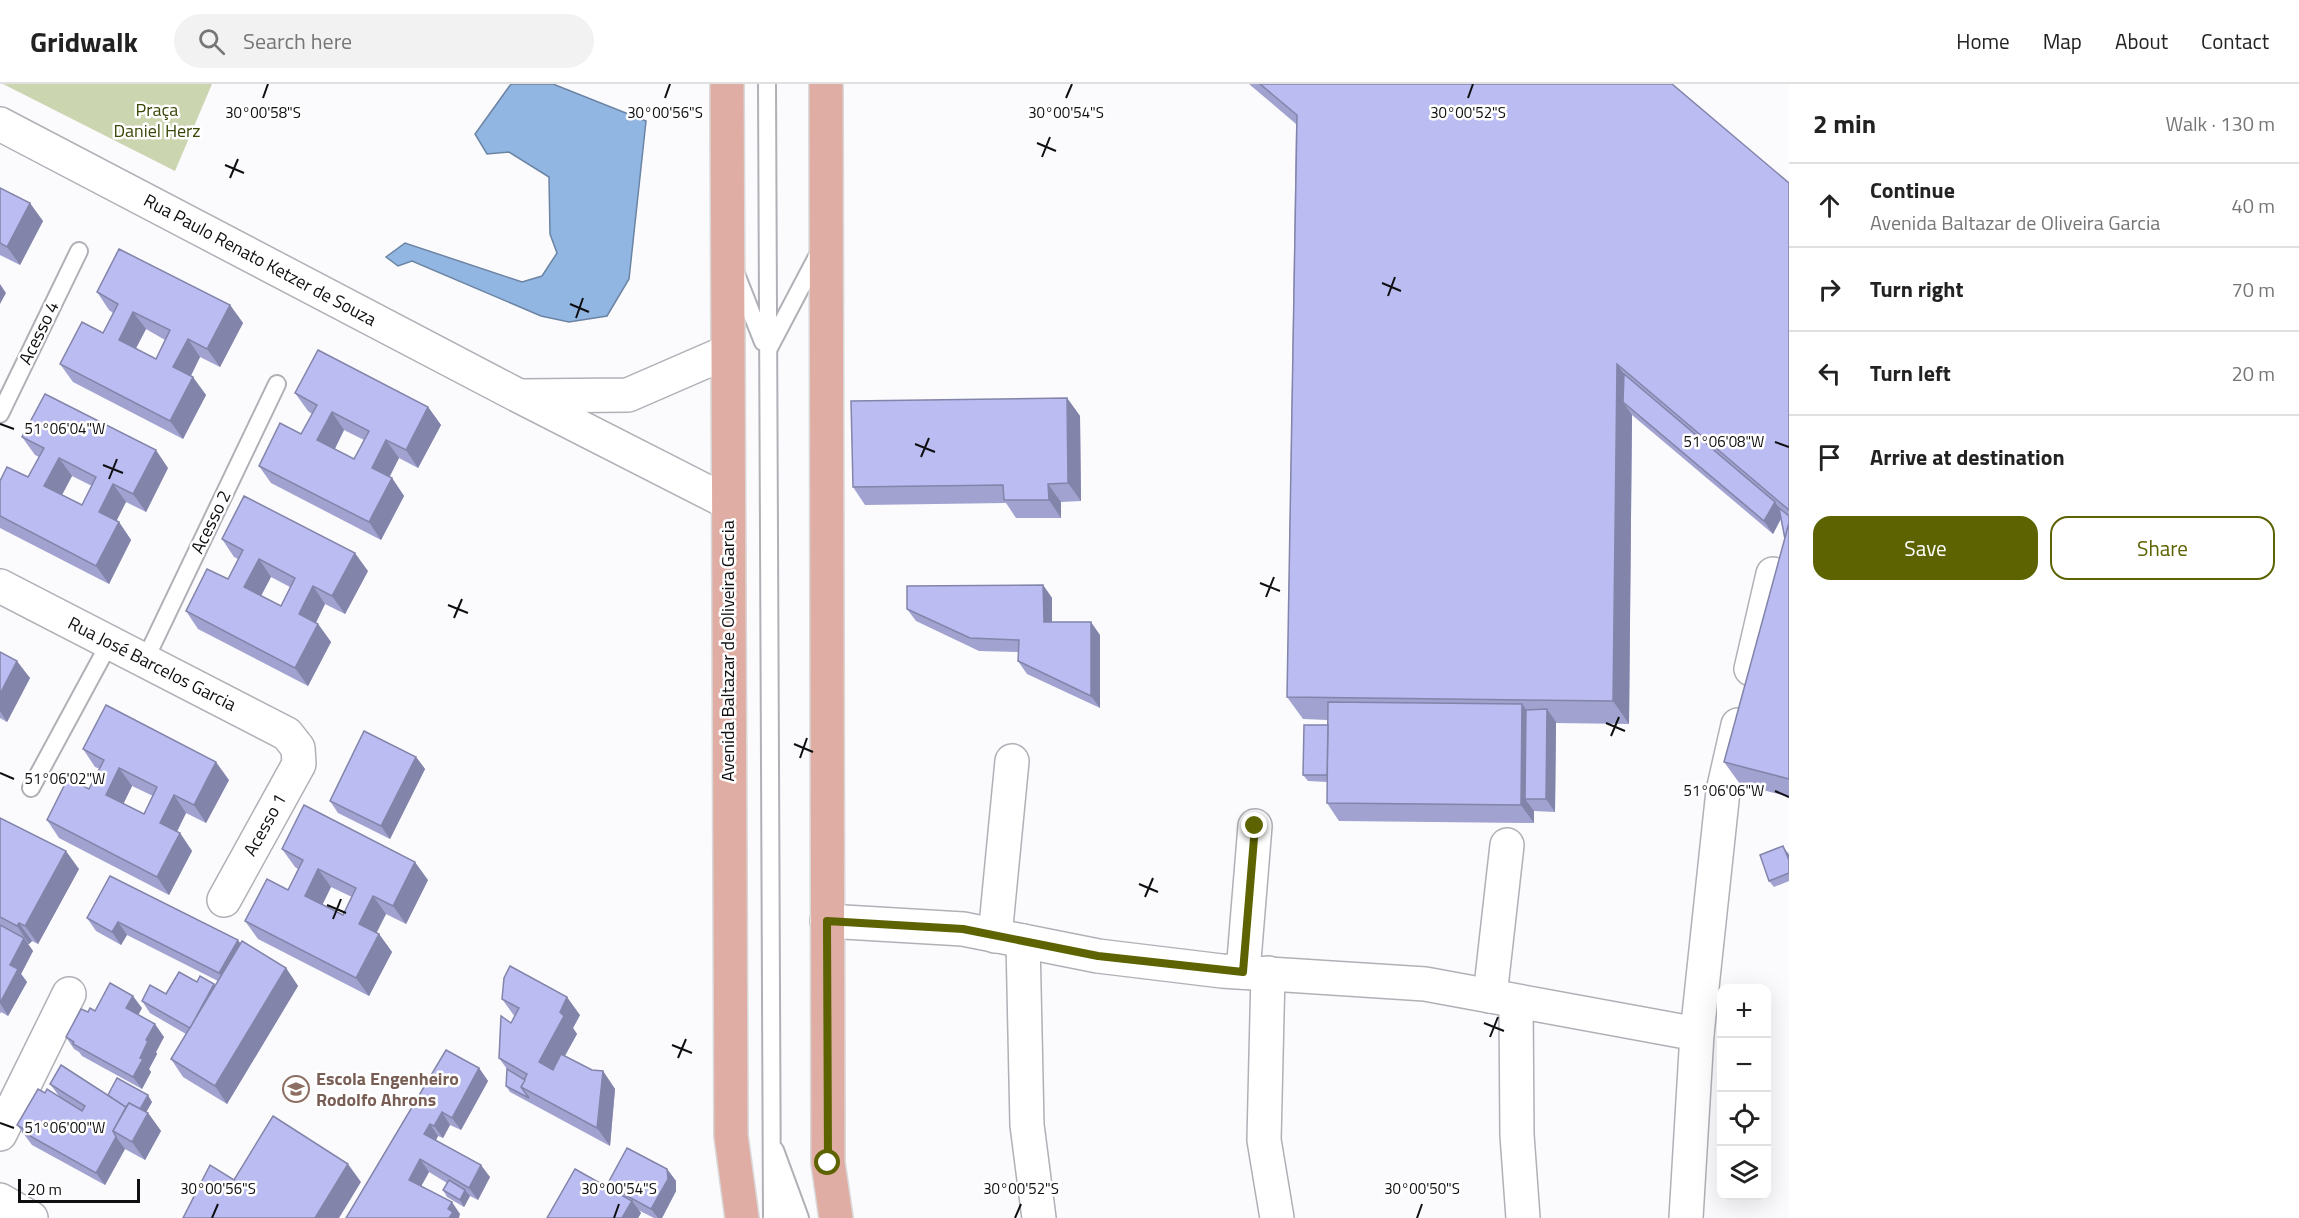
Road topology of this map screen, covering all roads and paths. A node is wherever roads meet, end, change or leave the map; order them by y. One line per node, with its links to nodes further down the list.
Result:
1 (727, 84): 7 (main road, Avenida Baltazar de Oliveira Garcia)
2 (767, 84): 9 (lane)
3 (826, 84): 5 (main road)
4 (0, 124): 11 (street, Rua Paulo Renato Ketzer de Souza)
5 (826, 238): 9 (lane); 24 (main road)
6 (79, 251): 12 (lane, Acesso 4)
7 (727, 251): 8 (main road, Avenida Baltazar de Oliveira Garcia); 9 (lane)
8 (727, 352): 11 (street, Rua Paulo Renato Ketzer de Souza); 13 (main road, Avenida Baltazar de Oliveira Garcia)
9 (767, 352): 31 (lane)
10 (277, 384): 17 (lane, Acesso 2)
11 (519, 396): 13 (street, Rua Paulo Renato Ketzer de Souza)
12 (0, 414)
13 (727, 502): 34 (main road, Avenida Baltazar de Oliveira Garcia)
14 (1773, 574): 29 (street)
15 (0, 586): 16 (street, Rua José Barcelos Garcia)
16 (110, 642): 17 (street, Rua José Barcelos Garcia); 20 (lane)
17 (145, 660): 18 (street, Rua José Barcelos Garcia)
18 (298, 748): 23 (street, Acesso 1)
19 (1012, 761): 25 (street)
20 (31, 788)
21 (1255, 826): 26 (street)
22 (1508, 845): 28 (street)
23 (224, 900)
24 (827, 921): 25 (street); 38 (main road)
25 (1009, 938): 26 (street); 39 (street)
26 (1255, 973): 28 (street); 40 (street)
27 (69, 994): 30 (street)
28 (1504, 999): 29 (street); 41 (street)
29 (1697, 1034): 42 (street)
30 (0, 1134)
31 (770, 1135): 35 (lane); 36 (lane); 37 (lane)
32 (0, 1200): 33 (street)
33 (31, 1218)
34 (742, 1218)
35 (772, 1218)
36 (786, 1218)
37 (800, 1218)
38 (836, 1218)
39 (1039, 1218)
40 (1277, 1218)
41 (1523, 1218)
42 (1686, 1218)

